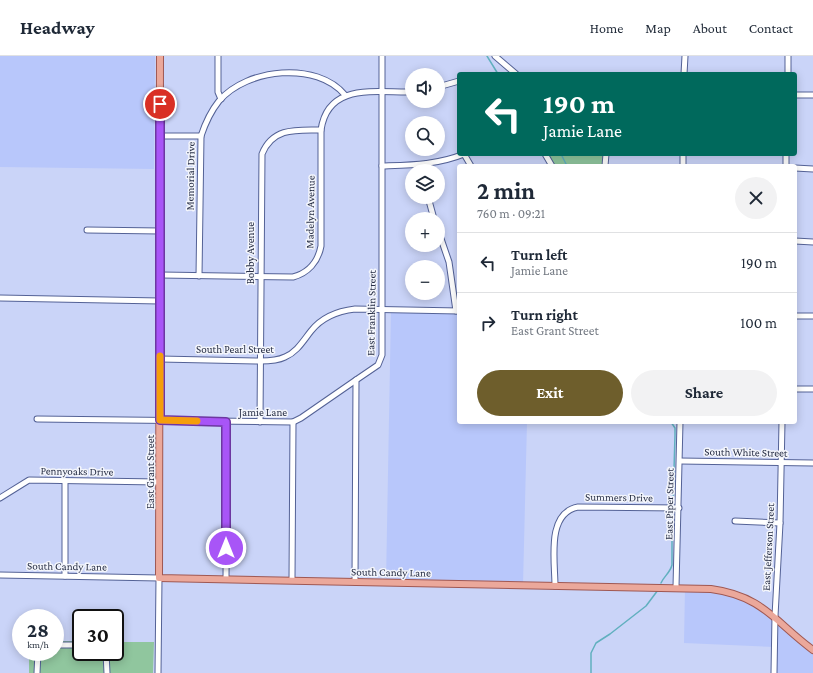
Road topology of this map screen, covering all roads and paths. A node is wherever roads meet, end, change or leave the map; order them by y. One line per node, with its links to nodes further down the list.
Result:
1 (160, 56): 19 (main road, East Grant Street)
2 (218, 56): 17 (street)
3 (382, 56): 12 (street, East Franklin Street)
4 (495, 56): 7 (street)
5 (685, 56): 8 (street)
6 (788, 56): 9 (street)
7 (514, 72)
8 (684, 72)
9 (788, 72)
10 (457, 82): 11 (street)
11 (445, 85)
12 (381, 92): 13 (street); 14 (street); 24 (street, East Franklin Street)
13 (405, 92)
14 (345, 95): 17 (street, Memorial Drive); 18 (street, Madelyn Avenue)
15 (797, 95): 16 (street)
16 (813, 95)
17 (221, 99): 20 (street, Memorial Drive)
18 (321, 130): 34 (street, Madelyn Avenue); 34 (street, Bobby Avenue)
19 (160, 136): 20 (street); 28 (main road, East Grant Street)
20 (201, 136): 33 (street, Memorial Drive)
21 (458, 156): 22 (street)
22 (426, 164)
23 (405, 165): 24 (street)
24 (382, 166): 37 (street, East Franklin Street)
25 (797, 168): 26 (street)
26 (813, 169)
27 (87, 230): 28 (street)
28 (160, 230): 32 (main road, East Grant Street)
29 (797, 241): 30 (street)
30 (813, 242)
31 (445, 250): 38 (street)
32 (160, 275): 33 (street, Madelyn Avenue); 36 (main road, East Grant Street)
33 (199, 276): 34 (street, Madelyn Avenue)
34 (260, 278): 42 (street, Bobby Avenue)
35 (0, 298): 36 (street)
36 (160, 301): 41 (main road, East Grant Street)
37 (382, 310): 38 (street, South Pearl Street); 42 (street, South Pearl Street); 43 (street, East Franklin Street)
38 (457, 311)
39 (797, 316): 40 (street)
40 (813, 316)
41 (160, 359): 42 (street, South Pearl Street); 47 (main road, East Grant Street)
42 (260, 361): 49 (street, Bobby Avenue)
43 (356, 380): 50 (street, Jamie Lane); 67 (street)
44 (797, 389): 45 (street)
45 (813, 389)
46 (37, 419): 47 (street, Jamie Lane)
47 (160, 420): 48 (street, Jamie Lane); 57 (main road, East Grant Street)
48 (226, 422): 49 (street, Jamie Lane); 65 (street)
49 (260, 422): 50 (street, Jamie Lane)
50 (293, 422): 66 (street)
51 (680, 424): 53 (street, East Piper Street)
52 (782, 424): 54 (street, East Jefferson Street)
53 (680, 461): 54 (street, South White Street); 59 (street, East Piper Street)
54 (781, 463): 55 (street, South White Street); 61 (street, East Jefferson Street)
55 (813, 463)
56 (65, 480): 57 (street, Pennyoaks Drive); 58 (street, Pennyoaks Drive); 63 (street)
57 (159, 482): 64 (main road, East Grant Street)
58 (0, 498)
59 (678, 508): 68 (street, Summers Drive); 69 (street, East Piper Street)
60 (735, 521): 61 (street)
61 (780, 523): 70 (street, East Jefferson Street)
62 (0, 575): 63 (street, South Candy Lane)
63 (65, 576): 64 (street, South Candy Lane)
64 (159, 578): 65 (main road, South Candy Lane); 76 (street, East Grant Street)
65 (226, 579): 66 (main road, South Candy Lane)
66 (292, 580): 67 (main road, South Candy Lane)
67 (355, 582): 68 (main road, South Candy Lane)
68 (555, 586): 69 (main road, South Candy Lane)
69 (676, 587): 70 (main road, South Candy Lane)
70 (775, 616): 71 (main road, South Candy Lane); 77 (street, East Jefferson Street)
71 (813, 650)
72 (38, 661): 74 (street)
73 (106, 661): 75 (street)
74 (37, 673)
75 (107, 673)
76 (158, 673)
77 (774, 673)

